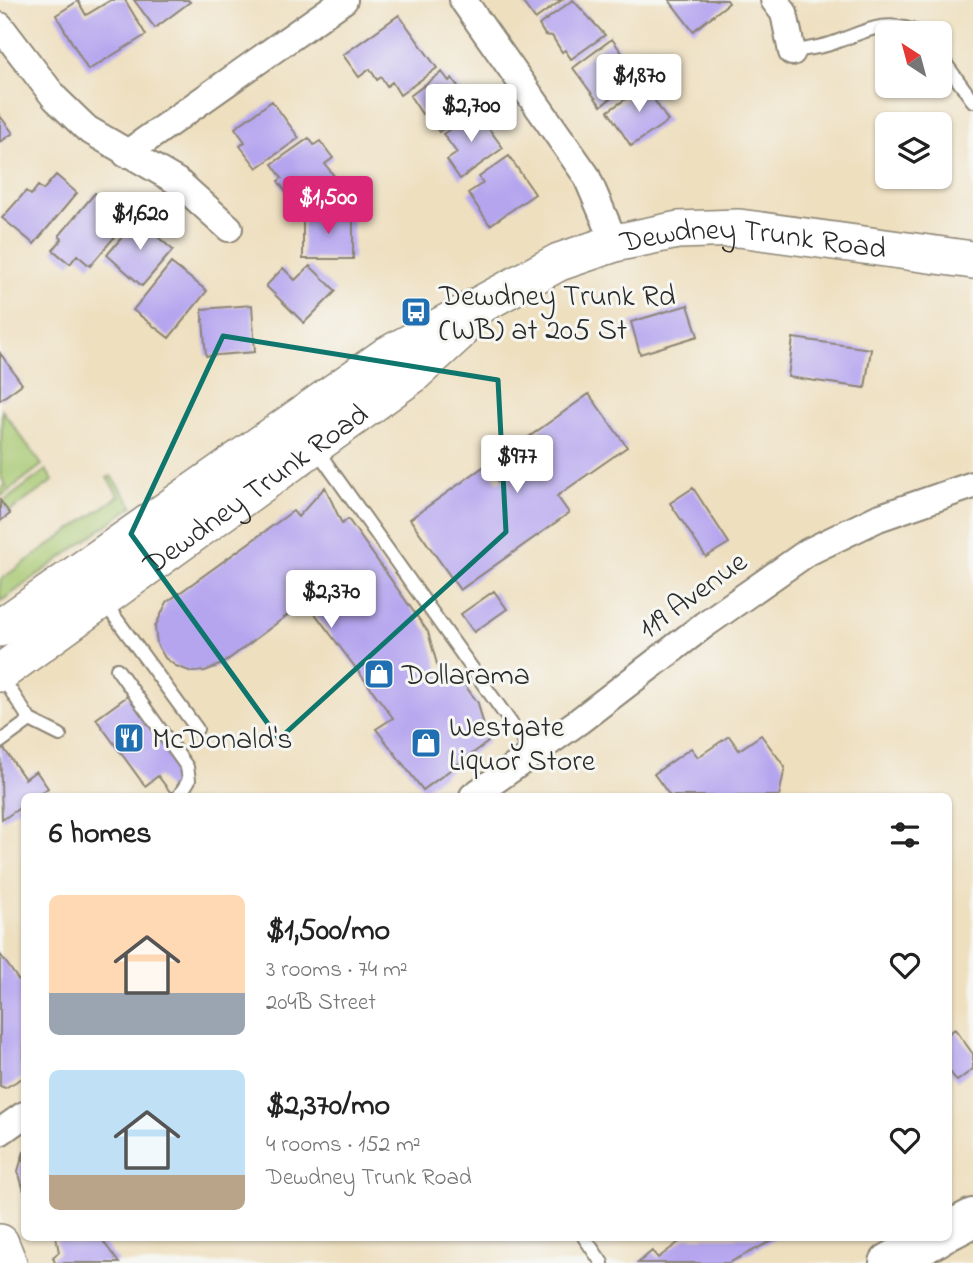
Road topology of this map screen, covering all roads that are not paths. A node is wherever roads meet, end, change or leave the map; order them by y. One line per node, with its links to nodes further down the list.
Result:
1 (344, 0): 9 (street)
2 (463, 0): 11 (street)
3 (775, 0): 6 (street)
4 (0, 26): 9 (street)
5 (875, 27): 6 (lane)
6 (792, 52)
7 (952, 72): 8 (lane)
8 (973, 101)
9 (126, 154): 10 (street)
10 (229, 228)
11 (615, 243): 12 (main road, Dewdney Trunk Road); 13 (main road, Dewdney Trunk Road)
12 (973, 260)
13 (502, 292): 14 (main road, Dewdney Trunk Road); 16 (main road, Dewdney Trunk Road)
14 (314, 446): 16 (main road, Dewdney Trunk Road); 24 (lane)
15 (973, 485): 24 (street, 119 Avenue)
16 (92, 586): 17 (main road, Dewdney Trunk Road); 19 (main road, Dewdney Trunk Road); 21 (lane)
17 (0, 628)
18 (117, 669): 25 (lane)
19 (0, 674): 20 (lane)
20 (30, 720): 22 (lane); 23 (lane)
21 (197, 729)
22 (60, 735)
23 (0, 742)
24 (533, 754): 26 (street, 119 Avenue)
25 (180, 793)
26 (477, 793)
27 (21, 1117): 28 (street)
28 (0, 1132)
29 (973, 1218): 30 (highway)
30 (952, 1229)
31 (587, 1241): 35 (lane)
32 (930, 1241): 36 (highway)
33 (0, 1243): 34 (main road)
34 (8, 1263)
35 (602, 1263)
36 (889, 1263)

